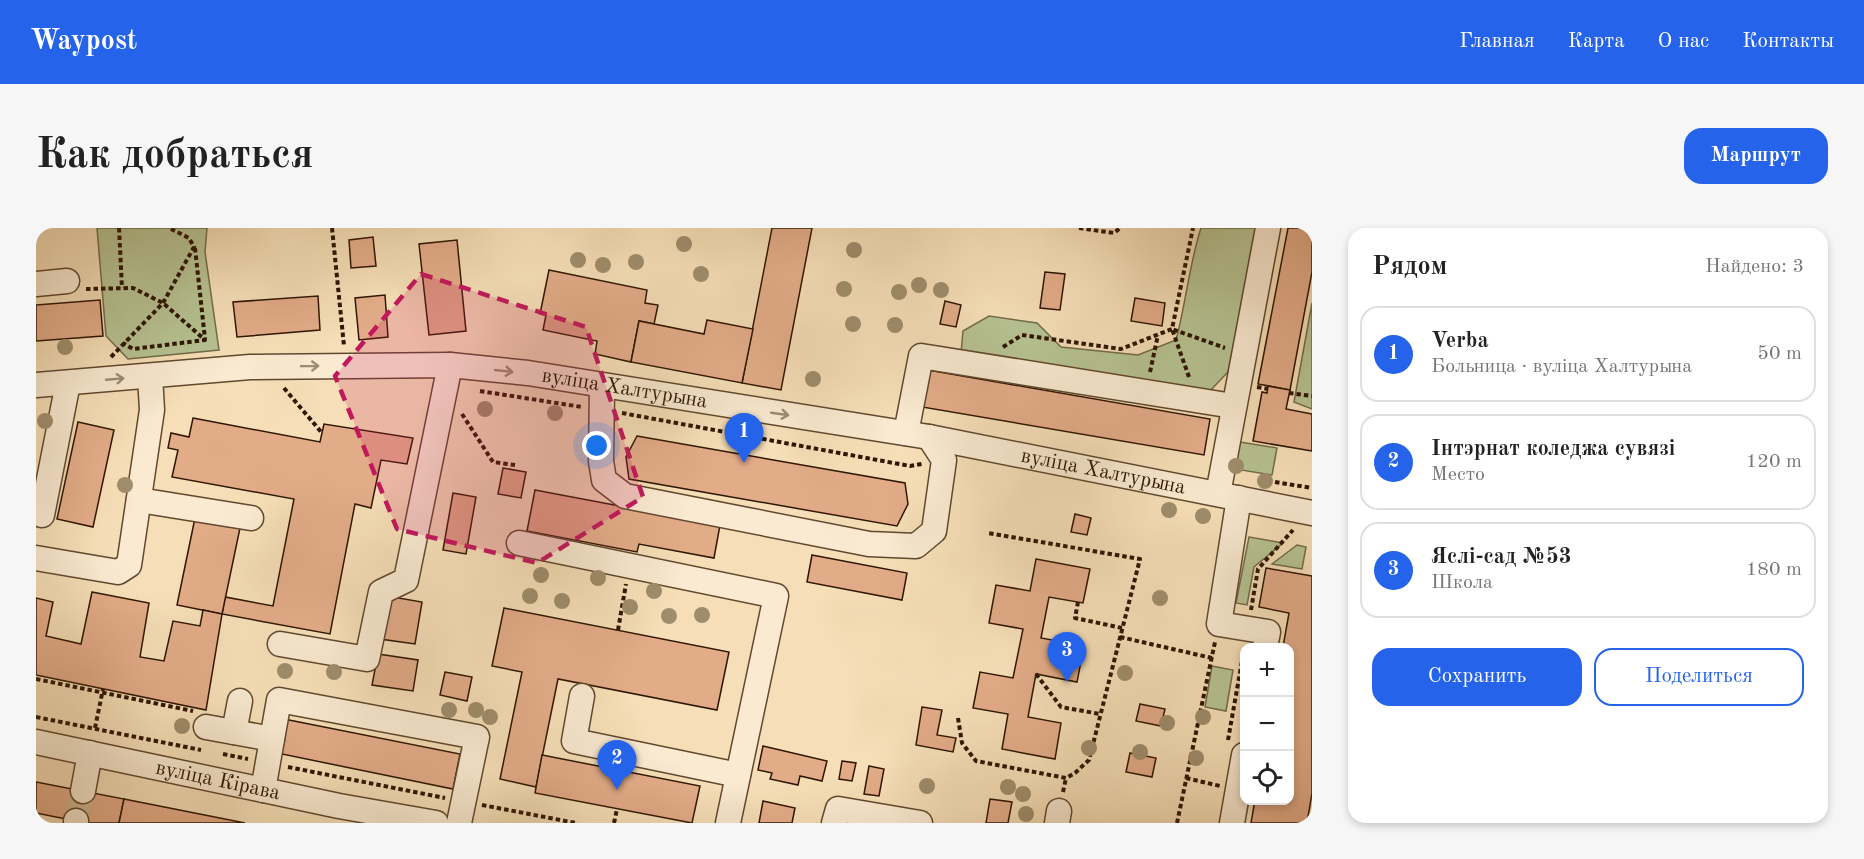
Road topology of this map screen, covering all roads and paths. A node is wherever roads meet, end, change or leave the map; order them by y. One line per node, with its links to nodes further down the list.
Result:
1 (119, 228): 11 (path)
2 (169, 228): 8 (path)
3 (332, 228): 17 (path)
4 (1079, 228): 5 (path)
5 (1120, 228)
6 (1193, 228): 13 (path)
7 (1268, 228): 18 (street)
8 (194, 247): 12 (path); 15 (path)
9 (67, 281): 10 (street); 11 (path)
10 (36, 284)
11 (122, 288): 12 (path)
12 (163, 303): 15 (path); 16 (path)
13 (1172, 329): 14 (path); 18 (path); 32 (path)
14 (1158, 335): 20 (path); 29 (path)
15 (205, 340): 16 (path)
16 (123, 343): 19 (path)
17 (344, 347)
18 (1243, 355): 33 (street)
19 (105, 365)
20 (975, 365): 29 (street); 36 (street)
21 (150, 376): 22 (street, вуліца Халтурына, one-way to 22); 23 (street, вуліца Халтурына, one-way to 21); 41 (street)
22 (448, 377): 25 (street, вуліца Халтурына, one-way to 25); 34 (path); 39 (path); 55 (street)
23 (68, 382): 24 (street, вуліца Халтурына); 43 (street)
24 (36, 385)
25 (602, 386): 34 (street); 36 (street, вуліца Халтурына, one-way to 36)
26 (273, 388): 27 (path)
27 (284, 388): 28 (path); 35 (path)
28 (293, 388)
29 (1146, 392): 32 (street)
30 (1289, 393): 31 (path)
31 (1312, 396)
32 (1197, 400): 33 (street)
33 (1233, 406): 40 (street)
34 (601, 410): 38 (path); 38 (street)
35 (322, 433)
36 (906, 433): 37 (street, вуліца Халтурына)
37 (929, 437): 38 (street); 40 (street, вуліца Халтурына)
38 (944, 460)
39 (515, 465)
40 (1228, 496): 42 (street, вуліца Халтурына); 50 (street)
41 (139, 500): 44 (street); 47 (street)
42 (1312, 513)
43 (42, 515)
44 (251, 518)
45 (988, 533): 51 (path)
46 (519, 543): 48 (street)
47 (36, 558)
48 (629, 566): 52 (path); 72 (street)
49 (1078, 602): 51 (path)
50 (1219, 624): 54 (street); 56 (path)
51 (1122, 628): 53 (path)
52 (618, 630)
53 (1120, 638): 56 (path); 62 (path)
54 (1266, 643)
55 (280, 644)
56 (1212, 658): 85 (path)
57 (1036, 674): 62 (path)
58 (36, 679): 59 (path)
59 (103, 691): 65 (path); 67 (path)
60 (582, 696): 72 (street)
61 (240, 700): 66 (street)
62 (1100, 714): 64 (path)
63 (36, 717): 65 (path)
64 (958, 718)
65 (94, 728): 67 (path)
66 (234, 732): 67 (street); 68 (street)
67 (204, 738): 71 (path)
68 (272, 739): 71 (street); 77 (street)
69 (36, 742): 70 (street, вуліца Кірава)
70 (90, 753): 74 (street, вуліца Кірава); 75 (street)
71 (268, 763): 74 (street); 77 (path)
72 (738, 775): 82 (street)
73 (1240, 781): 86 (street)
74 (263, 790): 78 (street, вуліца Кірава)
75 (83, 791)
76 (617, 809): 81 (path)
77 (461, 812): 80 (path)
78 (338, 814): 79 (street, вуліца Кірава)
79 (436, 823)
80 (576, 823)
81 (614, 823)
82 (728, 823)
83 (834, 823): 84 (street)
84 (920, 823)
85 (1177, 823)
86 (1232, 823)

